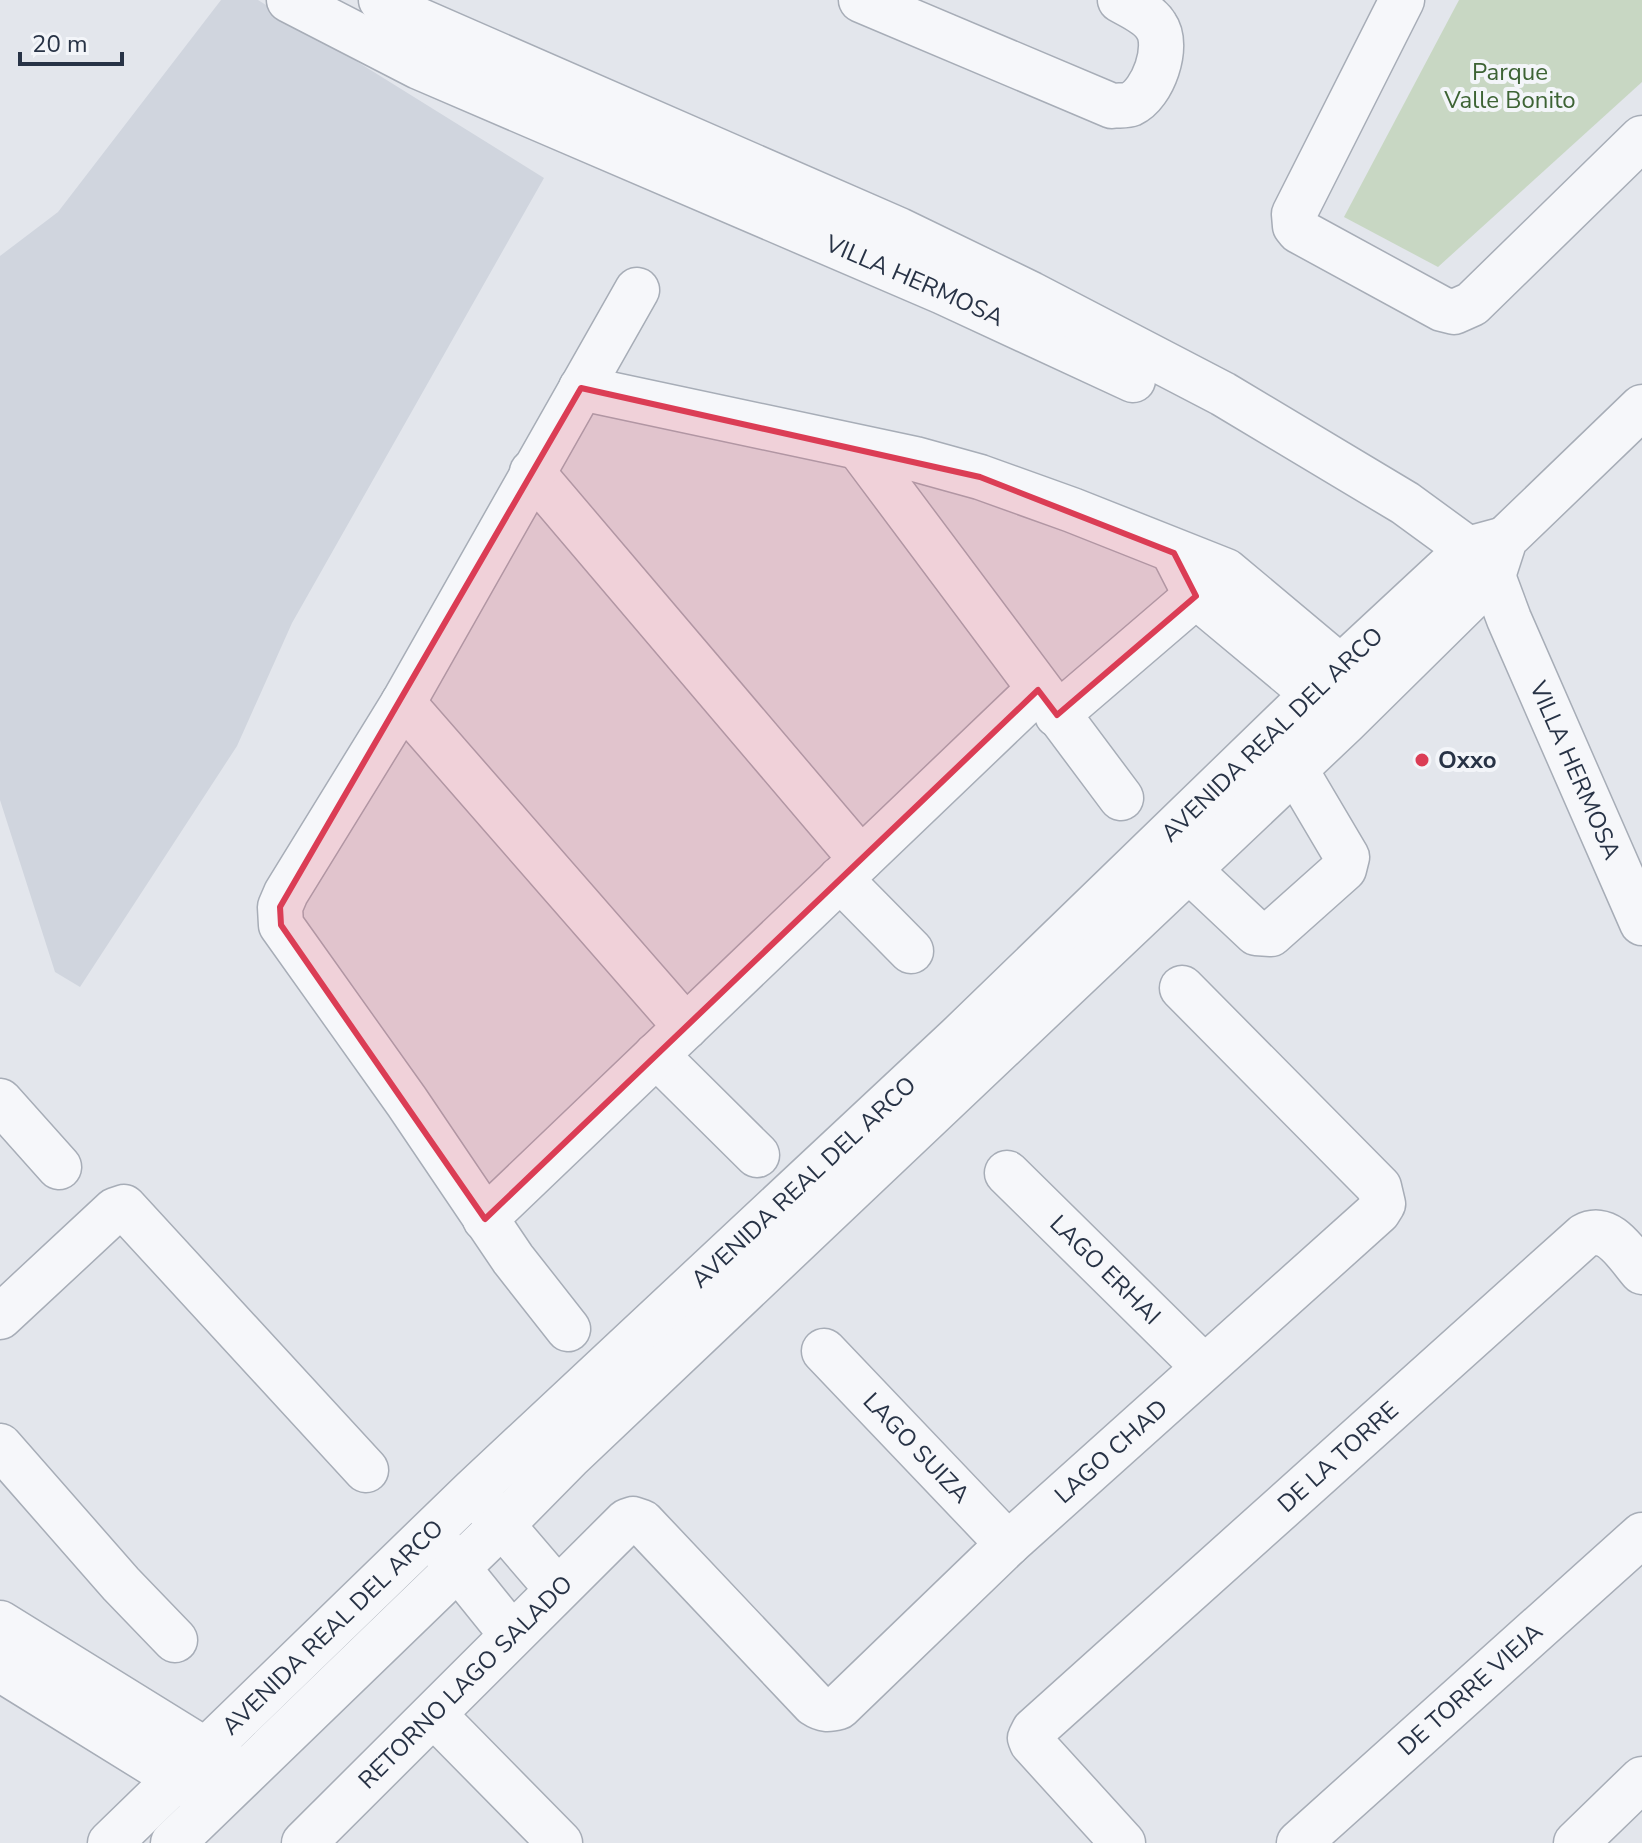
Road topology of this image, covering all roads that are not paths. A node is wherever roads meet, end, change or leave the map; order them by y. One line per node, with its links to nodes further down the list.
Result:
1 (289, 0): 12 (street, VILLA HERMOSA)
2 (381, 0): 12 (street, VILLA HERMOSA)
3 (861, 0): 4 (street)
4 (1120, 0)
5 (1402, 0): 6 (street)
6 (1642, 138)
7 (637, 290): 8 (street)
8 (581, 388): 10 (street); 11 (street)
9 (1642, 407): 12 (street, AVENIDA REAL DEL ARCO)
10 (860, 449): 13 (street); 15 (street)
11 (532, 472): 16 (street); 20 (street)
12 (1482, 575): 14 (street, AVENIDA REAL DEL ARCO); 17 (street, AVENIDA REAL DEL ARCO); 22 (street, VILLA HERMOSA)
13 (1211, 584): 14 (street); 15 (street)
14 (1327, 679): 17 (street); 26 (street, AVENIDA REAL DEL ARCO)
15 (1048, 702): 19 (street); 20 (street)
16 (403, 703): 25 (street); 31 (street)
17 (1359, 708): 18 (street, AVENIDA REAL DEL ARCO)
18 (1295, 769): 21 (street, AVENIDA REAL DEL ARCO); 21 (street)
19 (1121, 798)
20 (851, 869): 23 (street); 25 (street)
21 (1189, 870): 26 (street, AVENIDA REAL DEL ARCO)
22 (1642, 923)
23 (911, 951)
24 (1182, 988): 36 (street, LAGO CHAD)
25 (671, 1041): 28 (street); 31 (street)
26 (972, 1051): 39 (street, AVENIDA REAL DEL ARCO); 41 (street, AVENIDA REAL DEL ARCO)
27 (0, 1101): 29 (street)
28 (757, 1155)
29 (59, 1167)
30 (1007, 1173): 36 (street, LAGO ERHAI)
31 (485, 1219): 34 (street)
32 (1642, 1272): 59 (street, DE LA TORRE)
33 (0, 1317): 38 (street)
34 (568, 1329)
35 (824, 1351): 44 (street, LAGO SUIZA)
36 (1204, 1367): 44 (street, LAGO CHAD)
37 (0, 1446): 49 (street)
38 (366, 1470)
39 (473, 1491): 41 (street); 42 (street, AVENIDA REAL DEL ARCO)
40 (627, 1521): 44 (street, LAGO CHAD); 46 (street, RETORNO LAGO SALADO)
41 (502, 1525): 45 (street, AVENIDA REAL DEL ARCO); 46 (street)
42 (429, 1533): 45 (street); 52 (street, AVENIDA REAL DEL ARCO)
43 (1642, 1535): 60 (street, DE TORRE VIEJA)
44 (1008, 1544)
45 (458, 1568): 48 (street); 54 (street, AVENIDA REAL DEL ARCO)
46 (557, 1589): 48 (street, RETORNO LAGO SALADO)
47 (0, 1623): 52 (street)
48 (512, 1635): 51 (street, RETORNO LAGO SALADO)
49 (175, 1640)
50 (0, 1669): 52 (street)
51 (434, 1715): 57 (street, RETORNO LAGO SALADO); 58 (street)
52 (191, 1765): 54 (street); 55 (street, AVENIDA REAL DEL ARCO)
53 (1642, 1779): 61 (street)
54 (230, 1788): 56 (street, AVENIDA REAL DEL ARCO)
55 (110, 1843)
56 (173, 1843)
57 (304, 1843)
58 (560, 1843)
59 (1123, 1843)
60 (1299, 1843)
61 (1576, 1843)

